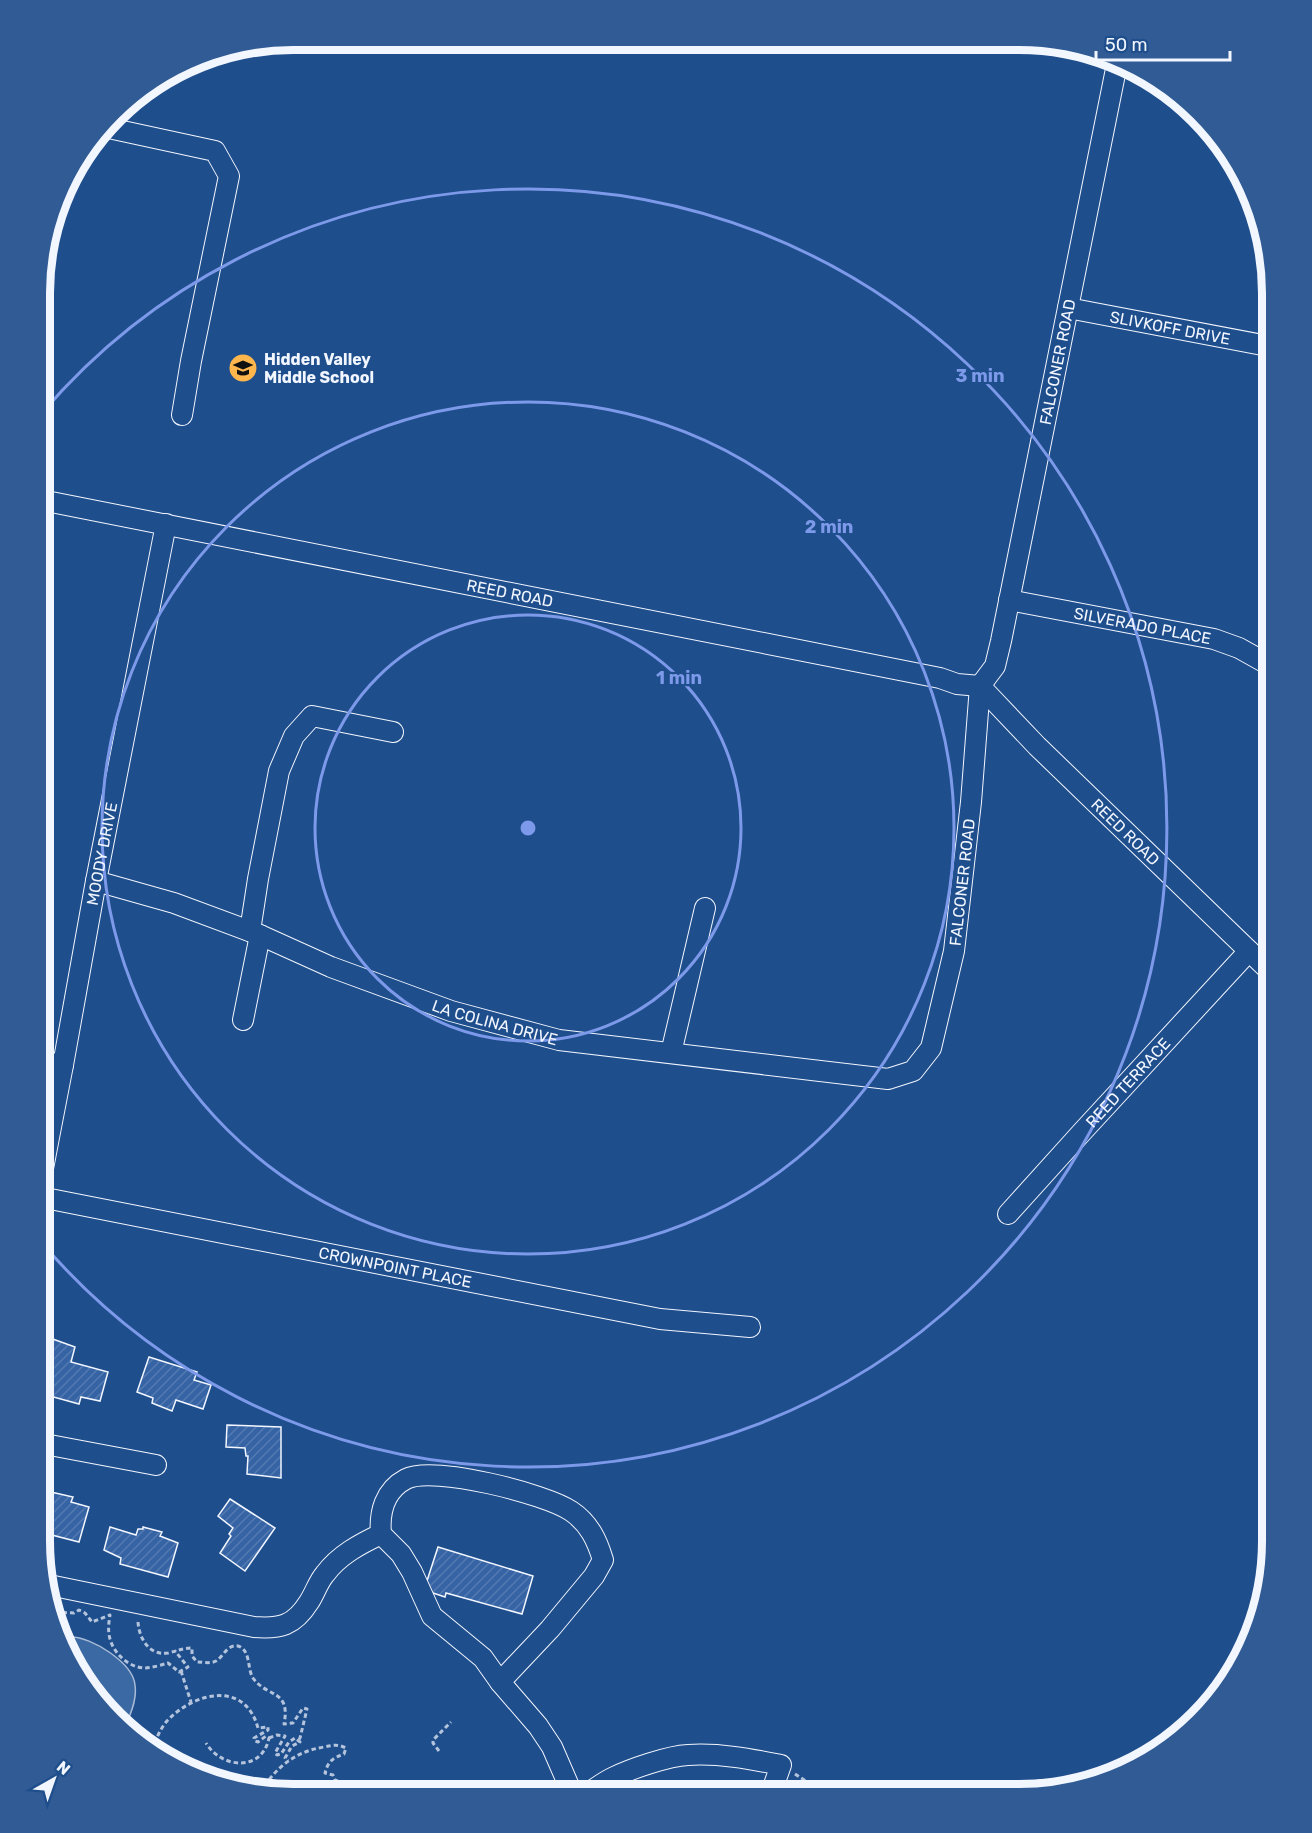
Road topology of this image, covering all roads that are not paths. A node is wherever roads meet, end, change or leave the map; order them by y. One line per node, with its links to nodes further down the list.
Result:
1 (1116, 69): 3 (street, FALCONER ROAD)
2 (112, 130): 5 (street)
3 (1068, 308): 4 (street, SLIVKOFF DRIVE); 8 (street, FALCONER ROAD)
4 (1262, 345)
5 (182, 415)
6 (50, 502): 7 (street, REED ROAD)
7 (166, 524): 10 (street, REED ROAD); 12 (street, MOODY DRIVE)
8 (1009, 600): 9 (street, SILVERADO PLACE); 10 (street, FALCONER ROAD)
9 (1262, 661)
10 (980, 686): 15 (street, REED ROAD); 21 (street, FALCONER ROAD)
11 (393, 732): 14 (street)
12 (96, 881): 14 (street, LA COLINA DRIVE); 20 (street, MOODY DRIVE)
13 (705, 908): 18 (street)
14 (255, 933): 17 (street); 18 (street, LA COLINA DRIVE)
15 (1248, 951): 16 (street, REED ROAD); 24 (street, REED TERRACE)
16 (1262, 964)
17 (243, 1020)
18 (671, 1053): 21 (street, LA COLINA DRIVE)
19 (50, 1063): 20 (street)
20 (63, 1065): 22 (street, MOODY DRIVE)
21 (913, 1071)
22 (50, 1132)
23 (50, 1199): 25 (street, CROWNPOINT PLACE)
24 (1008, 1214)
25 (750, 1327)
26 (50, 1445): 27 (street)
27 (156, 1465)
28 (381, 1534): 29 (street); 30 (street); 30 (street)
29 (54, 1586)
30 (500, 1682): 31 (street)
31 (568, 1784)
32 (602, 1784): 33 (street)
33 (774, 1784)

